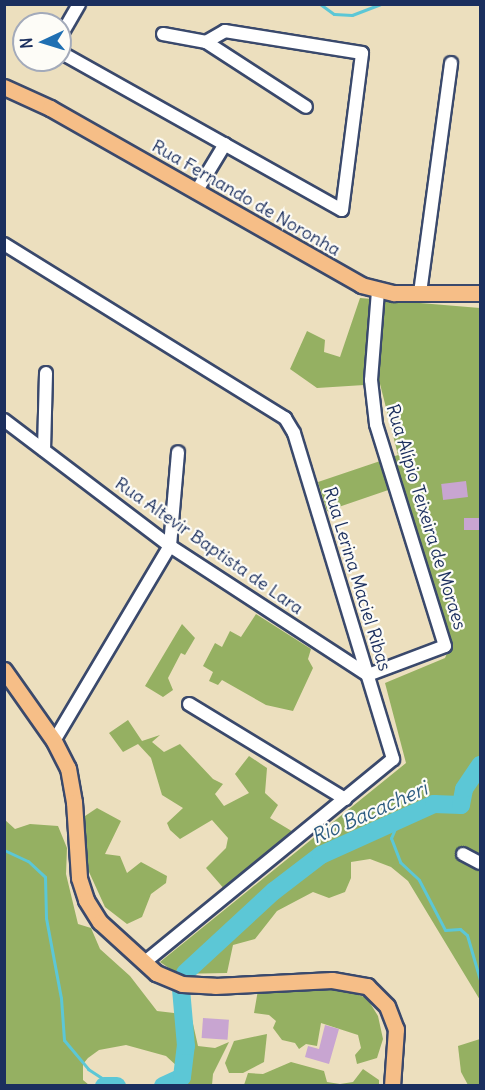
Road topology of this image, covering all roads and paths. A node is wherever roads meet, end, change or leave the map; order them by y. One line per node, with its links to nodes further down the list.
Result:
1 (163, 34): 2 (street)
2 (206, 42): 6 (street); 7 (street)
3 (72, 59): 7 (street)
4 (452, 63): 11 (street)
5 (4, 87): 8 (main road, Rua Fernando de Noronha)
6 (306, 107)
7 (222, 142): 8 (street)
8 (192, 190): 10 (main road, Rua Fernando de Noronha)
9 (4, 244): 19 (street, Rua Lerina Maciel Ribas)
10 (378, 291): 11 (main road, Rua Fernando de Noronha); 19 (street, Rua Alípio Teixeira de Moraes)
11 (420, 293): 12 (main road, Rua Fernando de Noronha)
12 (480, 293)
13 (46, 373): 15 (street)
14 (4, 420): 15 (street, Rua Altevir Baptista de Lara)
15 (44, 450): 17 (street, Rua Altevir Baptista de Lara)
16 (178, 452): 17 (street)
17 (170, 546): 19 (street, Rua Altevir Baptista de Lara); 21 (street)
18 (4, 670): 21 (main road)
19 (368, 675): 22 (street, Rua Lerina Maciel Ribas)
20 (189, 704): 22 (street)
21 (54, 741): 25 (main road)
22 (345, 799): 25 (street, Rua Lerina Maciel Ribas)
23 (464, 854): 24 (street)
24 (480, 862)
25 (144, 963): 26 (main road)
26 (392, 1086)

